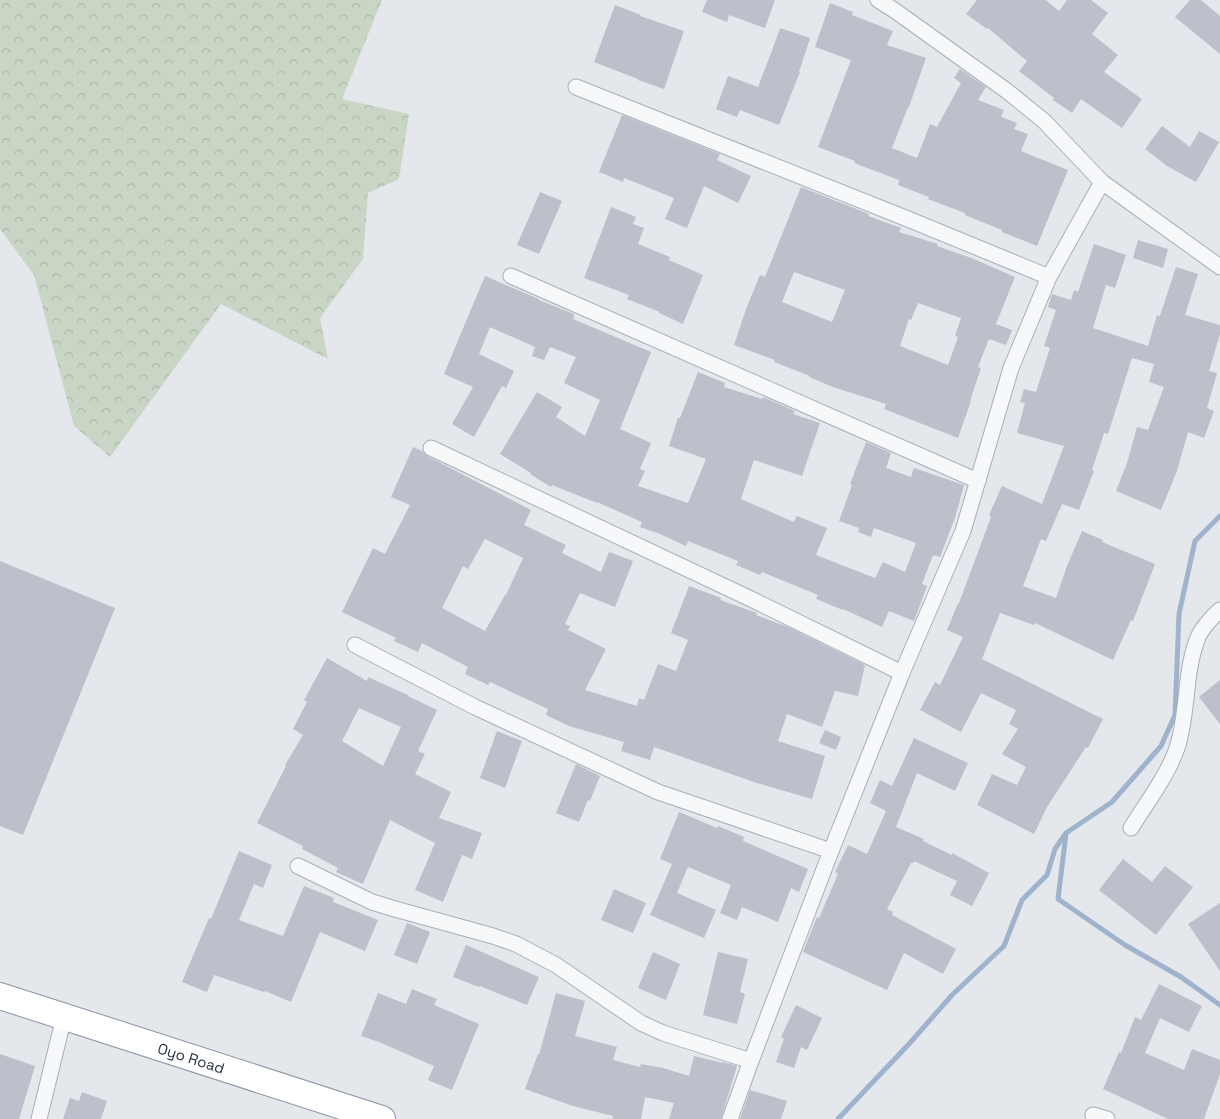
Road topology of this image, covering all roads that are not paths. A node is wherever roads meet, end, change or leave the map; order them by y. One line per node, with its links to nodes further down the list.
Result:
1 (878, 0): 3 (street)
2 (576, 87): 6 (street)
3 (1102, 182): 4 (street); 6 (street)
4 (1220, 267)
5 (511, 276): 8 (street)
6 (1050, 277): 8 (street)
7 (431, 448): 11 (street)
8 (978, 481): 11 (street)
9 (1220, 610): 12 (street)
10 (355, 646): 13 (street)
11 (902, 673): 13 (street)
12 (1132, 828)
13 (831, 851): 17 (street)
14 (298, 866): 17 (street)
15 (0, 996): 16 (highway, Oyo Road)
16 (64, 1017): 18 (street); 19 (highway, Oyo Road)
17 (750, 1061): 20 (street)
18 (39, 1119)
19 (382, 1119)
20 (730, 1119)

